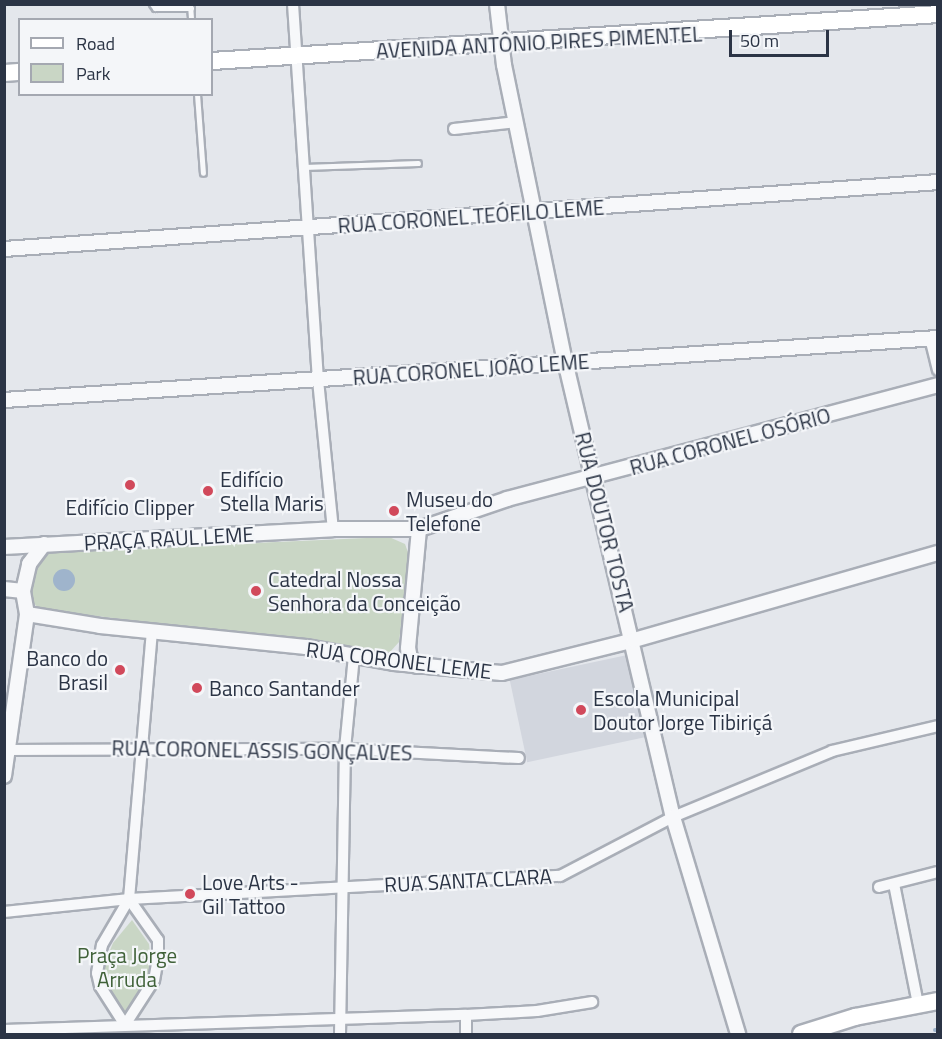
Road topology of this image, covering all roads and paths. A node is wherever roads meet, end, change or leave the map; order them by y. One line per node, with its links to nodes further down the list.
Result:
1 (152, 4): 4 (lane)
2 (293, 4): 7 (street)
3 (496, 4): 6 (street, RUA DOUTOR TOSTA)
4 (190, 6)
5 (938, 14): 6 (main road, AVENIDA ANTÔNIO PIRES PIMENTEL)
6 (501, 44): 7 (main road, AVENIDA ANTÔNIO PIRES PIMENTEL); 10 (street, RUA DOUTOR TOSTA)
7 (296, 55): 8 (main road, AVENIDA ANTÔNIO PIRES PIMENTEL); 13 (street)
8 (213, 61)
9 (197, 96): 14 (lane)
10 (517, 122): 11 (street); 16 (street, RUA DOUTOR TOSTA)
11 (454, 129)
12 (418, 163): 13 (lane)
13 (304, 167): 17 (street)
14 (203, 173)
15 (938, 182): 16 (street, RUA CORONEL TEÓFILO LEME)
16 (533, 212): 17 (street, RUA CORONEL TEÓFILO LEME); 20 (street, RUA DOUTOR TOSTA)
17 (309, 228): 18 (street, RUA CORONEL TEÓFILO LEME); 22 (street)
18 (4, 249)
19 (934, 338): 20 (street, RUA CORONEL JOÃO LEME); 21 (street)
20 (565, 361): 22 (street, RUA CORONEL JOÃO LEME); 25 (street, RUA DOUTOR TOSTA)
21 (938, 370)
22 (318, 380): 24 (street, RUA CORONEL JOÃO LEME); 26 (street)
23 (938, 386): 25 (street, RUA CORONEL OSÓRIO)
24 (4, 400)
25 (593, 477): 27 (street, RUA CORONEL OSÓRIO); 35 (street, RUA DOUTOR TOSTA)
26 (333, 529): 27 (street, PRAÇA RAUL LEME); 28 (street, PRAÇA RAUL LEME)
27 (419, 529): 36 (street)
28 (44, 544): 29 (street, PRAÇA RAUL LEME); 32 (street)
29 (4, 547)
30 (938, 553): 35 (street, RUA CORONEL LEME)
31 (4, 589): 32 (street)
32 (23, 591): 33 (street)
33 (27, 614): 34 (street, RUA CORONEL LEME); 43 (street)
34 (152, 631): 37 (street, RUA CORONEL LEME); 41 (street)
35 (634, 640): 39 (street, RUA CORONEL LEME); 46 (street, RUA DOUTOR TOSTA)
36 (408, 648): 38 (street); 39 (street)
37 (354, 655): 38 (street, RUA CORONEL LEME); 42 (street)
38 (394, 663): 39 (street, RUA CORONEL LEME)
39 (417, 666)
40 (938, 726): 46 (street, RUA SANTA CLARA)
41 (140, 747): 42 (street, RUA CORONEL ASSIS GONÇALVES); 43 (street, RUA CORONEL ASSIS GONÇALVES); 51 (street)
42 (345, 749): 44 (street, RUA CORONEL ASSIS GONÇALVES); 50 (street)
43 (6, 750): 45 (street)
44 (519, 758)
45 (4, 776)
46 (674, 817): 50 (street, RUA SANTA CLARA); 62 (street, RUA DOUTOR TOSTA)
47 (938, 872): 48 (street)
48 (894, 884): 49 (street); 55 (street)
49 (879, 887)
50 (342, 888): 51 (street, RUA SANTA CLARA); 57 (street)
51 (129, 899): 52 (street, RUA SANTA CLARA); 59 (street); 59 (street)
52 (4, 912)
53 (938, 1000): 55 (main road)
54 (592, 1002): 56 (street)
55 (918, 1004): 63 (main road)
56 (466, 1015): 57 (street); 61 (street)
57 (341, 1019): 59 (street); 60 (street)
58 (4, 1030): 59 (street)
59 (125, 1030)
60 (340, 1035)
61 (466, 1035)
62 (738, 1035)
63 (801, 1035)

